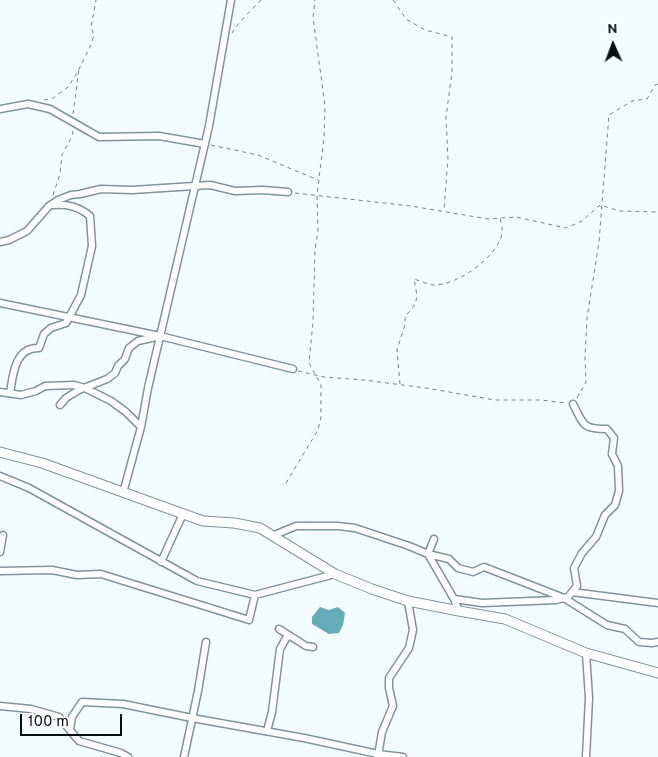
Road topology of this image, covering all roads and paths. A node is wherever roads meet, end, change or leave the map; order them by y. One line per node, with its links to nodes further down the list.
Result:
1 (96, 0): 7 (path)
2 (231, 0): 6 (street)
3 (261, 0): 6 (path)
4 (315, 0): 13 (path)
5 (393, 0): 20 (path)
6 (224, 43): 12 (street)
7 (80, 67): 9 (path); 11 (path)
8 (658, 84): 18 (path)
9 (45, 100)
10 (0, 109): 11 (street)
11 (73, 121): 12 (street); 17 (path)
12 (205, 144): 13 (path); 14 (street)
13 (319, 180): 16 (path)
14 (194, 186): 15 (street); 19 (street); 26 (street)
15 (288, 192): 16 (path)
16 (317, 195): 20 (path); 28 (path)
17 (52, 196)
18 (600, 205): 21 (path); 22 (path); 33 (path)
19 (49, 206): 23 (street); 25 (street)
20 (444, 211): 22 (path)
21 (658, 212)
22 (500, 218): 29 (path)
23 (0, 242)
24 (0, 303): 25 (street)
25 (69, 318): 26 (street); 32 (street)
26 (160, 336): 27 (street); 30 (street); 35 (street)
27 (293, 370): 28 (path)
28 (315, 375): 29 (path); 38 (path)
29 (400, 385): 33 (path)
30 (85, 388): 32 (street); 34 (street); 35 (street)
31 (0, 392): 32 (street)
32 (10, 393)
33 (574, 404): 49 (street)
34 (60, 405)
35 (141, 427): 39 (street)
36 (0, 452): 39 (street)
37 (0, 476): 46 (street)
38 (286, 483)
39 (123, 493): 40 (street)
40 (184, 514): 42 (street); 46 (street)
41 (3, 535): 44 (street)
42 (272, 536): 45 (street); 48 (street)
43 (434, 539): 45 (street)
44 (0, 552)
45 (428, 554): 51 (street); 52 (street)
46 (162, 562): 50 (street)
47 (0, 570): 50 (street)
48 (335, 574): 50 (street); 53 (street)
49 (572, 592): 51 (street); 54 (street)
50 (256, 595)
51 (564, 598): 52 (street); 59 (street)
52 (454, 599): 55 (street)
53 (408, 601): 55 (street); 68 (street)
54 (658, 603)
55 (459, 612): 61 (street)
56 (279, 629): 57 (street)
57 (288, 635): 60 (street); 66 (street)
58 (206, 642): 64 (street)
59 (658, 642)
60 (313, 647)
61 (586, 653): 62 (street); 72 (street)
62 (658, 673)
63 (0, 706): 65 (street)
64 (192, 718): 65 (street); 66 (street); 70 (street)
65 (70, 729): 67 (street)
66 (267, 731): 68 (street)
67 (121, 755): 69 (street)
68 (378, 755): 71 (street)
69 (128, 757)
70 (184, 757)
71 (402, 757)
72 (586, 757)

